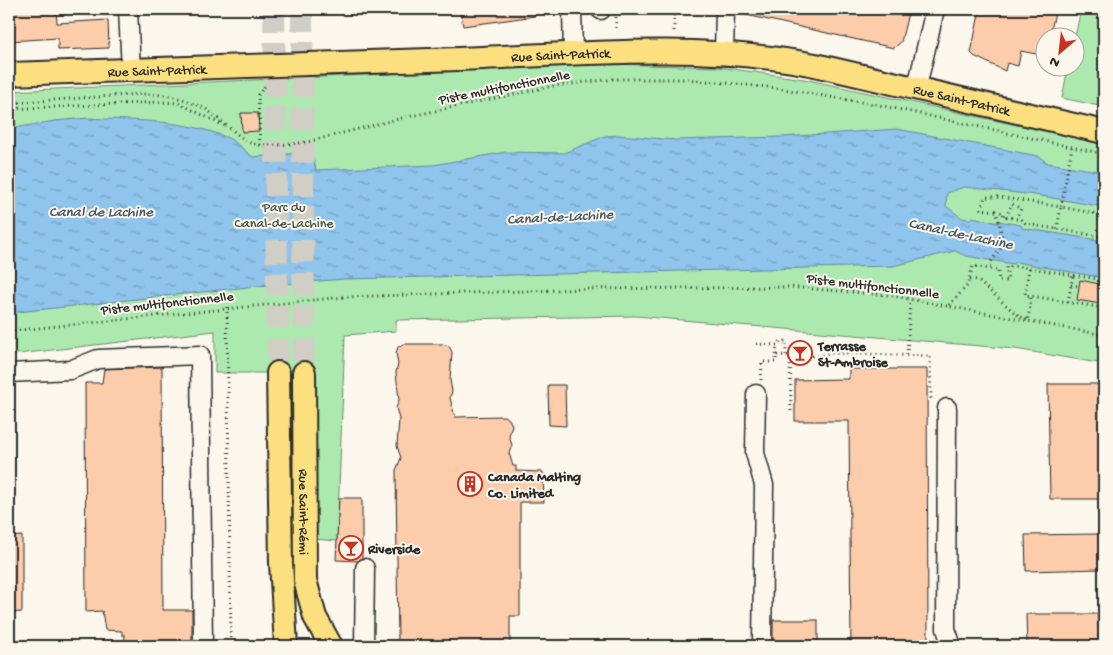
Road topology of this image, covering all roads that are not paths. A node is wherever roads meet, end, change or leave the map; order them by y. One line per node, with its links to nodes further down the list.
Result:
1 (128, 9): 7 (street)
2 (572, 9): 5 (street)
3 (724, 9): 6 (street)
4 (935, 9): 9 (street)
5 (573, 54): 6 (main road, Rue Saint-Patrick); 7 (main road, Rue Saint-Patrick)
6 (724, 54): 9 (main road, Rue Saint-Patrick)
7 (131, 71): 8 (main road, Rue Saint-Patrick)
8 (9, 74)
9 (917, 87): 10 (main road, Rue Saint-Patrick)
10 (1104, 132)
11 (9, 372): 17 (street)
12 (278, 373): 18 (main road, Rue Saint-Rémi)
13 (304, 373): 19 (main road, Rue Saint-Rémi)
14 (759, 389): 21 (street)
15 (947, 408): 22 (street)
16 (365, 568): 20 (street)
17 (203, 646)
18 (286, 646)
19 (331, 646)
20 (364, 646)
21 (762, 646)
22 (952, 646)

